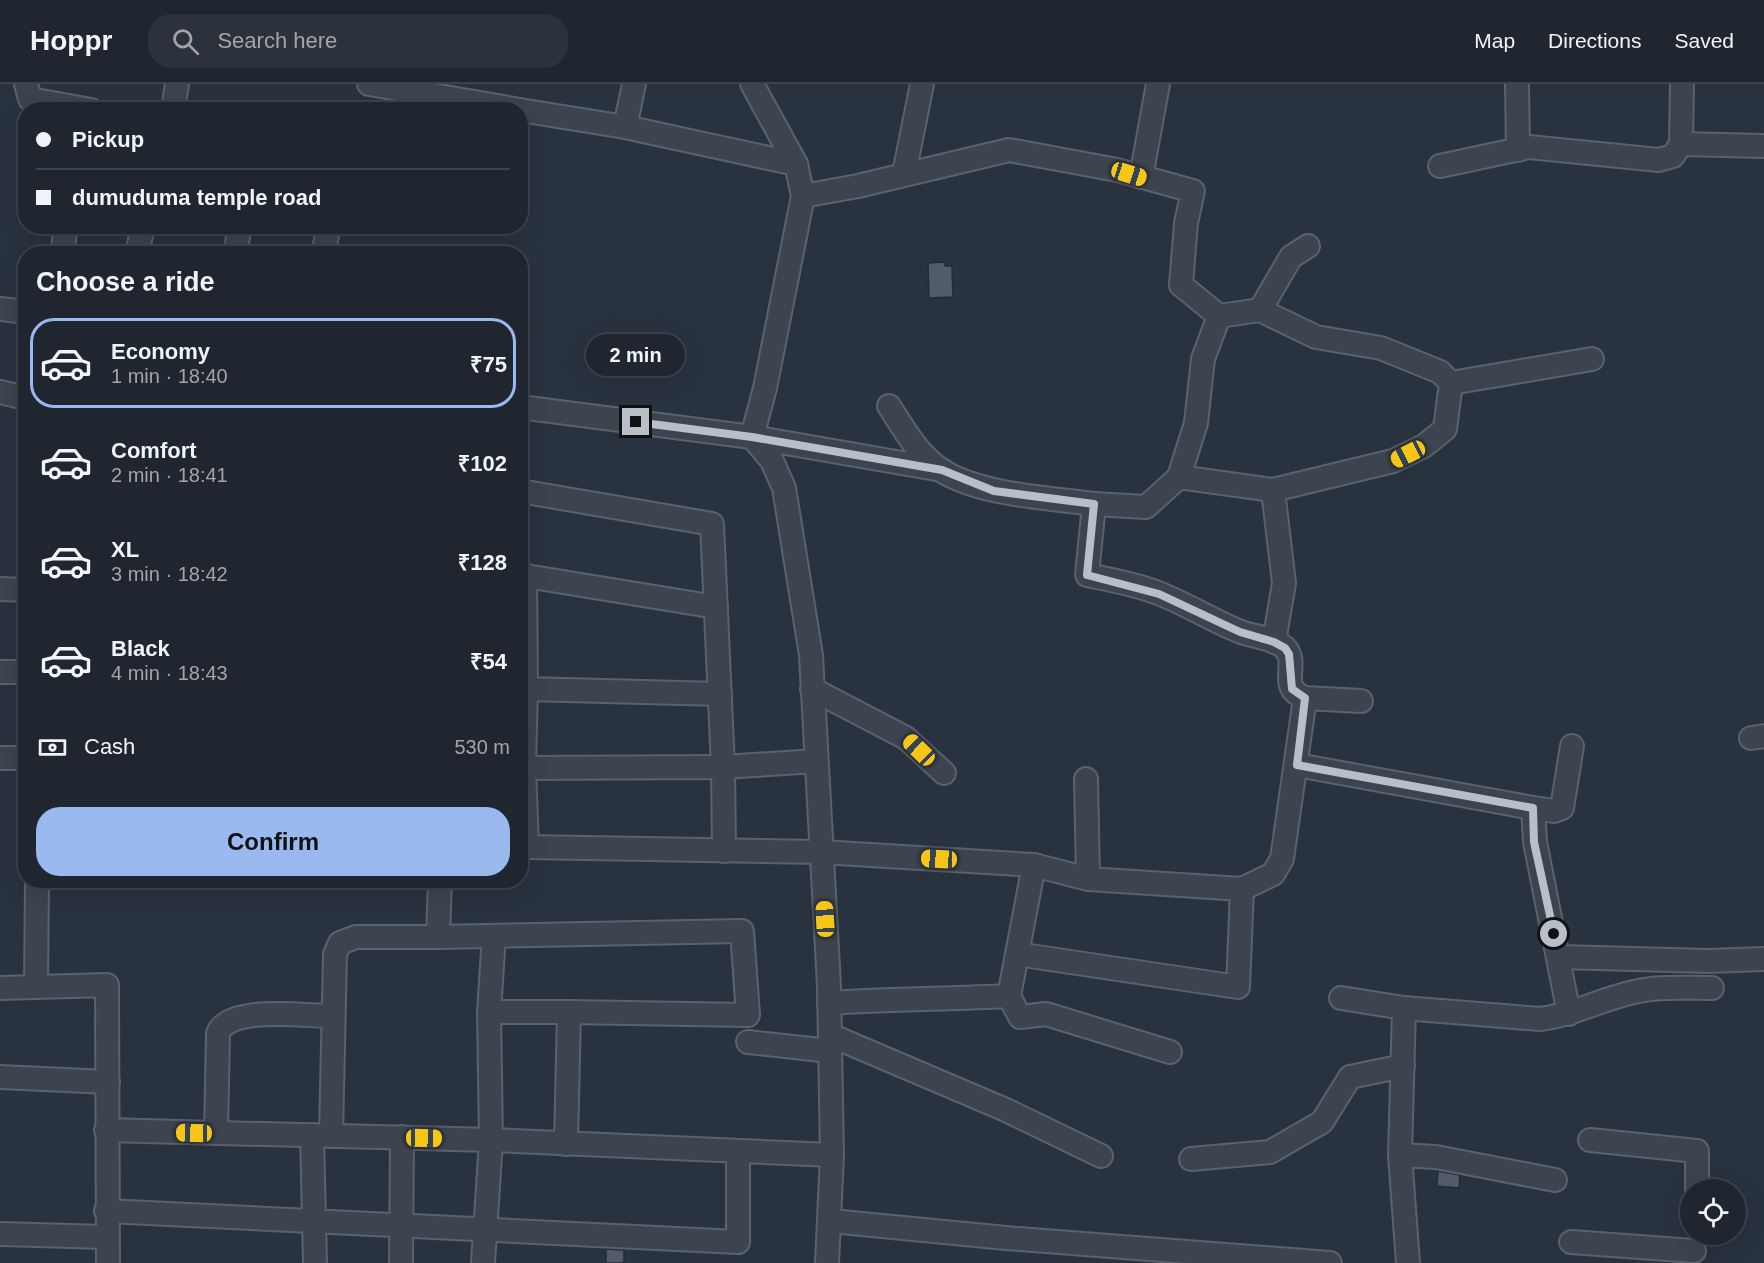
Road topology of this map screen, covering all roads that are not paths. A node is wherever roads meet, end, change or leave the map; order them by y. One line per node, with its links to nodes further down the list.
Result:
1 (26, 84): 11 (street)
2 (177, 84): 12 (street)
3 (369, 84): 10 (street)
4 (634, 84): 15 (street)
5 (752, 84): 19 (street)
6 (922, 84): 21 (street)
7 (1158, 84): 22 (street)
8 (1517, 84): 18 (street)
9 (1682, 84): 16 (street)
10 (425, 96): 13 (street)
11 (47, 102)
12 (174, 102)
13 (466, 102)
14 (528, 111): 15 (street)
15 (625, 127): 19 (street)
16 (1681, 144): 17 (street); 18 (street)
17 (1764, 146)
18 (1518, 150): 20 (street)
19 (796, 164): 23 (street)
20 (1440, 166)
21 (904, 174): 22 (street); 23 (street)
22 (1141, 177): 28 (street)
23 (803, 196): 35 (street)
24 (1308, 246): 26 (street)
25 (0, 309): 27 (street)
26 (1260, 310): 28 (street); 30 (street)
27 (18, 311)
28 (1219, 316): 37 (street)
29 (1592, 359): 30 (street)
30 (1451, 383): 38 (street)
31 (0, 392): 32 (street)
32 (18, 396)
33 (889, 406): 36 (street)
34 (528, 407): 35 (street)
35 (752, 437): 36 (street); 49 (street)
36 (942, 470): 40 (street)
37 (1179, 477): 38 (street); 40 (street)
38 (1273, 490): 45 (street)
39 (528, 492): 44 (street)
40 (1094, 504): 45 (street)
41 (528, 576): 44 (street)
42 (0, 589): 43 (street)
43 (18, 590)
44 (716, 607): 50 (street)
45 (1274, 642): 51 (street)
46 (0, 672): 47 (street)
47 (18, 672)
48 (528, 689): 50 (street)
49 (812, 689): 56 (street); 60 (street)
50 (720, 694): 58 (street)
51 (1305, 698): 52 (street); 57 (street)
52 (1361, 701)
53 (1572, 746): 62 (street)
54 (0, 758): 55 (street)
55 (18, 758)
56 (816, 761): 58 (street); 65 (street)
57 (1297, 765): 62 (street); 70 (street)
58 (723, 767): 59 (street); 64 (street)
59 (528, 768)
60 (944, 773)
61 (1086, 779): 67 (street)
62 (1533, 808): 74 (street)
63 (528, 847): 64 (street)
64 (724, 851): 65 (street)
65 (821, 852): 66 (street); 81 (street)
66 (1034, 865): 67 (street); 73 (street)
67 (1088, 879): 70 (street)
68 (37, 888): 76 (street)
69 (440, 888): 72 (street)
70 (1242, 889): 73 (street)
71 (494, 936): 72 (street); 83 (street); 84 (street)
72 (438, 937): 86 (street)
73 (1017, 954): 79 (street)
74 (1559, 957): 75 (street); 85 (street)
75 (1764, 959)
76 (36, 987): 77 (street); 92 (street)
77 (0, 988)
78 (1712, 988): 85 (street)
79 (1009, 996): 81 (street); 89 (street)
80 (1341, 998): 82 (street)
81 (829, 1003): 88 (street)
82 (1404, 1008): 85 (street); 90 (street)
83 (489, 1012): 84 (street); 97 (street)
84 (569, 1012): 99 (street)
85 (1569, 1014)
86 (332, 1016): 94 (street); 95 (street)
87 (748, 1042): 88 (street)
88 (830, 1043): 101 (street); 103 (street)
89 (1170, 1052)
90 (1403, 1066): 102 (street); 104 (street)
91 (0, 1077): 92 (street)
92 (108, 1082): 93 (street)
93 (105, 1130): 94 (street); 107 (street)
94 (216, 1133): 95 (street)
95 (321, 1136): 96 (street); 109 (street)
96 (402, 1137): 97 (street); 110 (street)
97 (491, 1140): 99 (street); 111 (street)
98 (1590, 1140): 105 (street)
99 (566, 1144): 100 (street)
100 (738, 1151): 101 (street); 111 (street)
101 (832, 1155): 108 (street)
102 (1400, 1155): 106 (street); 123 (street)
103 (1101, 1156)
104 (1191, 1159)
105 (1697, 1179)
106 (1556, 1180)
107 (106, 1211): 109 (street); 113 (street)
108 (831, 1221): 116 (street); 121 (street)
109 (314, 1222): 110 (street); 118 (street)
110 (402, 1224): 111 (street); 119 (street)
111 (484, 1228): 120 (street)
112 (0, 1234): 113 (street)
113 (106, 1236): 117 (street)
114 (1571, 1242): 115 (street)
115 (1694, 1250)
116 (1147, 1255): 122 (street)
117 (108, 1263)
118 (315, 1263)
119 (400, 1263)
120 (483, 1263)
121 (827, 1263)
122 (1330, 1263)
123 (1408, 1263)

